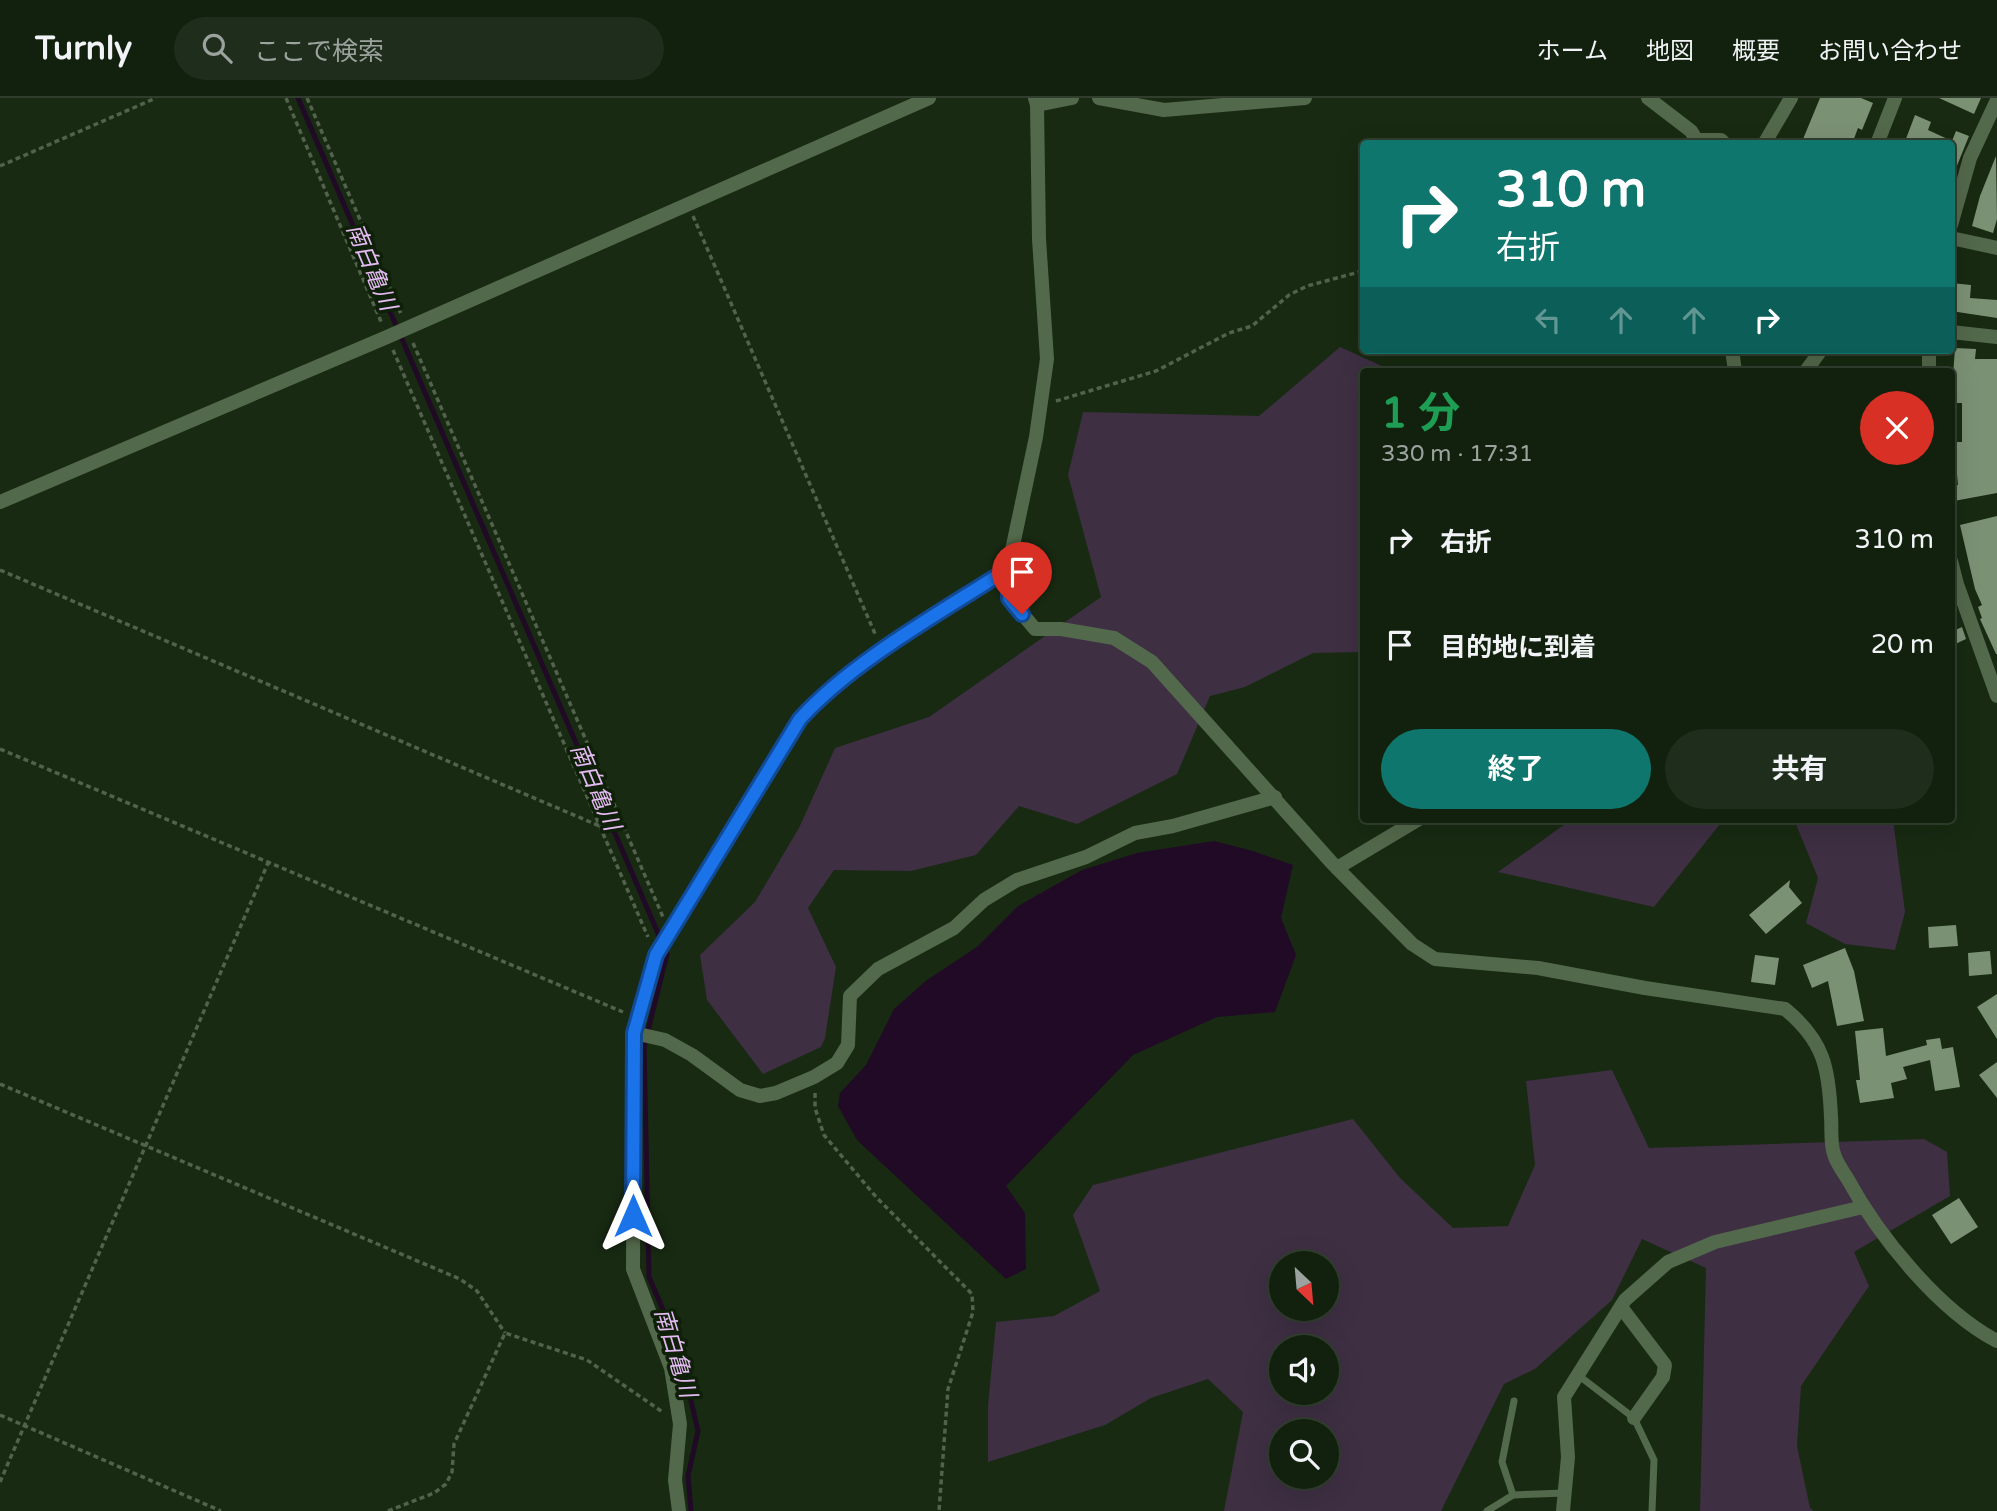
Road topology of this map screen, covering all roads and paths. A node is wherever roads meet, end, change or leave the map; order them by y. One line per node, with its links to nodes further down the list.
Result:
1 (156, 98): 16 (path)
2 (286, 98): 24 (path)
3 (307, 98): 22 (path)
4 (929, 98): 17 (street)
5 (1072, 98): 12 (street)
6 (1098, 98): 7 (street)
7 (1305, 98)
8 (1648, 98): 13 (street)
9 (1790, 98): 14 (street)
10 (1895, 98): 15 (street)
11 (1997, 100): 18 (street)
12 (1036, 101): 26 (street)
13 (1697, 140)
14 (1766, 140)
15 (1879, 140)
16 (0, 166)
17 (688, 204): 22 (street); 31 (path)
18 (1955, 211)
19 (1955, 239): 20 (street)
20 (1997, 248)
21 (1360, 272): 26 (path)
22 (407, 328): 24 (street); 40 (path)
23 (1955, 332): 25 (street)
24 (387, 337): 27 (street); 37 (path)
25 (1997, 337)
26 (1040, 406): 28 (street)
27 (0, 502)
28 (1008, 569): 31 (street); 35 (street)
29 (0, 570): 37 (path)
30 (1955, 576): 32 (street)
31 (882, 651): 40 (street)
32 (1995, 680): 33 (street)
33 (1997, 696)
34 (0, 749): 38 (path)
35 (1275, 797): 39 (street); 43 (street)
36 (1412, 823): 39 (street)
37 (602, 827): 41 (path)
38 (268, 863): 42 (path); 45 (path)
39 (1337, 868): 46 (street)
40 (669, 932): 41 (street)
41 (656, 955): 42 (street)
42 (636, 1026): 43 (street); 54 (street)
43 (814, 1077): 62 (path)
44 (0, 1084): 45 (path)
45 (146, 1146): 48 (path); 55 (path)
46 (1863, 1207): 47 (street); 49 (street)
47 (1621, 1307): 50 (street); 53 (street)
48 (505, 1333): 54 (path); 60 (path)
49 (1997, 1341)
50 (1578, 1375): 53 (lane); 57 (street)
51 (1514, 1401): 58 (lane)
52 (0, 1415): 55 (path)
53 (1634, 1418): 65 (lane)
54 (680, 1424): 61 (street)
55 (25, 1425): 56 (path); 59 (path)
56 (0, 1482)
57 (1565, 1493): 58 (lane); 64 (street)
58 (1513, 1495): 63 (lane)
59 (221, 1511)
60 (388, 1511)
61 (678, 1511)
62 (939, 1511)
63 (1487, 1511)
64 (1563, 1511)
65 (1652, 1511)

